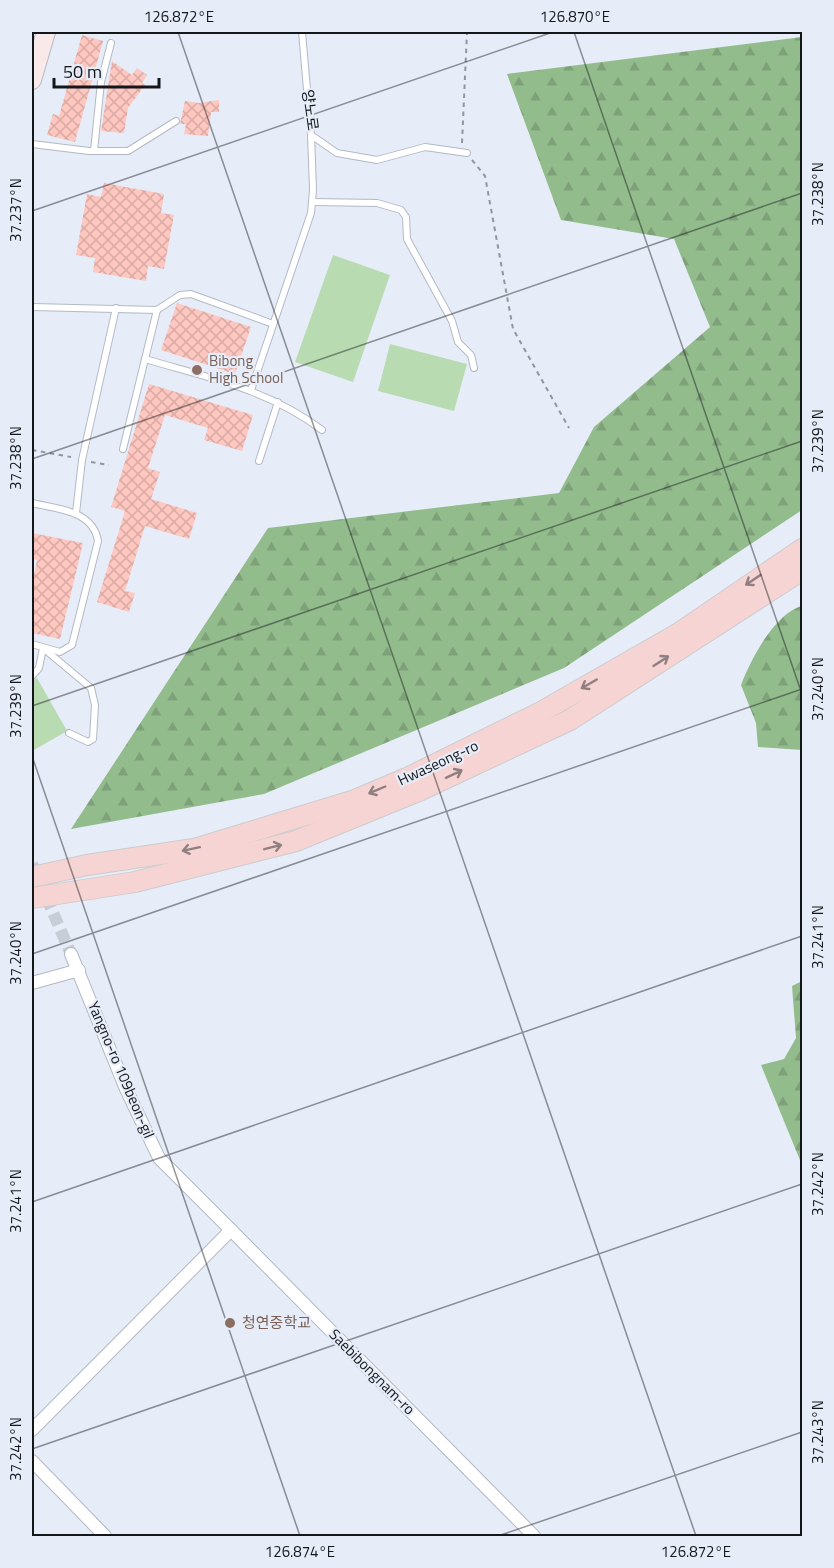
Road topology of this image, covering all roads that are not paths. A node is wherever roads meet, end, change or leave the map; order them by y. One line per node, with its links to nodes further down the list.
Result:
1 (46, 32): 4 (street)
2 (302, 32): 6 (lane, 양노로)
3 (111, 43): 8 (lane)
4 (32, 80)
5 (176, 121): 8 (lane)
6 (311, 135): 9 (lane, 양노로); 10 (lane)
7 (32, 144): 8 (lane)
8 (94, 151)
9 (467, 153)
10 (313, 201): 14 (lane); 16 (lane)
11 (32, 307): 12 (lane)
12 (116, 308): 13 (lane); 23 (lane)
13 (157, 310): 14 (lane); 15 (lane)
14 (273, 324): 17 (lane)
15 (145, 359): 17 (lane); 20 (lane)
16 (474, 368)
17 (251, 390): 18 (lane)
18 (278, 402): 19 (lane); 21 (lane)
19 (322, 430)
20 (123, 449)
21 (259, 461)
22 (32, 503): 23 (lane)
23 (76, 513): 27 (lane)
24 (802, 549): 30 (main road, Hwaseong-ro, one-way to 30)
25 (802, 570): 31 (main road, Hwaseong-ro, one-way to 25)
26 (32, 644): 27 (lane)
27 (43, 648): 28 (lane); 29 (lane)
28 (32, 676)
29 (69, 733)
30 (32, 877)
31 (135, 882): 32 (main road, Hwaseong-ro); 33 (main road)
32 (32, 898)
33 (32, 912)
34 (71, 954): 35 (street, Yangno-ro 109beon-gil)
35 (79, 970): 36 (street); 37 (street, Yangno-ro 109beon-gil)
36 (32, 983)
37 (231, 1230): 38 (street); 41 (street, Saebibongnam-ro)
38 (32, 1430)
39 (32, 1461): 40 (street)
40 (105, 1536)
41 (534, 1536)

